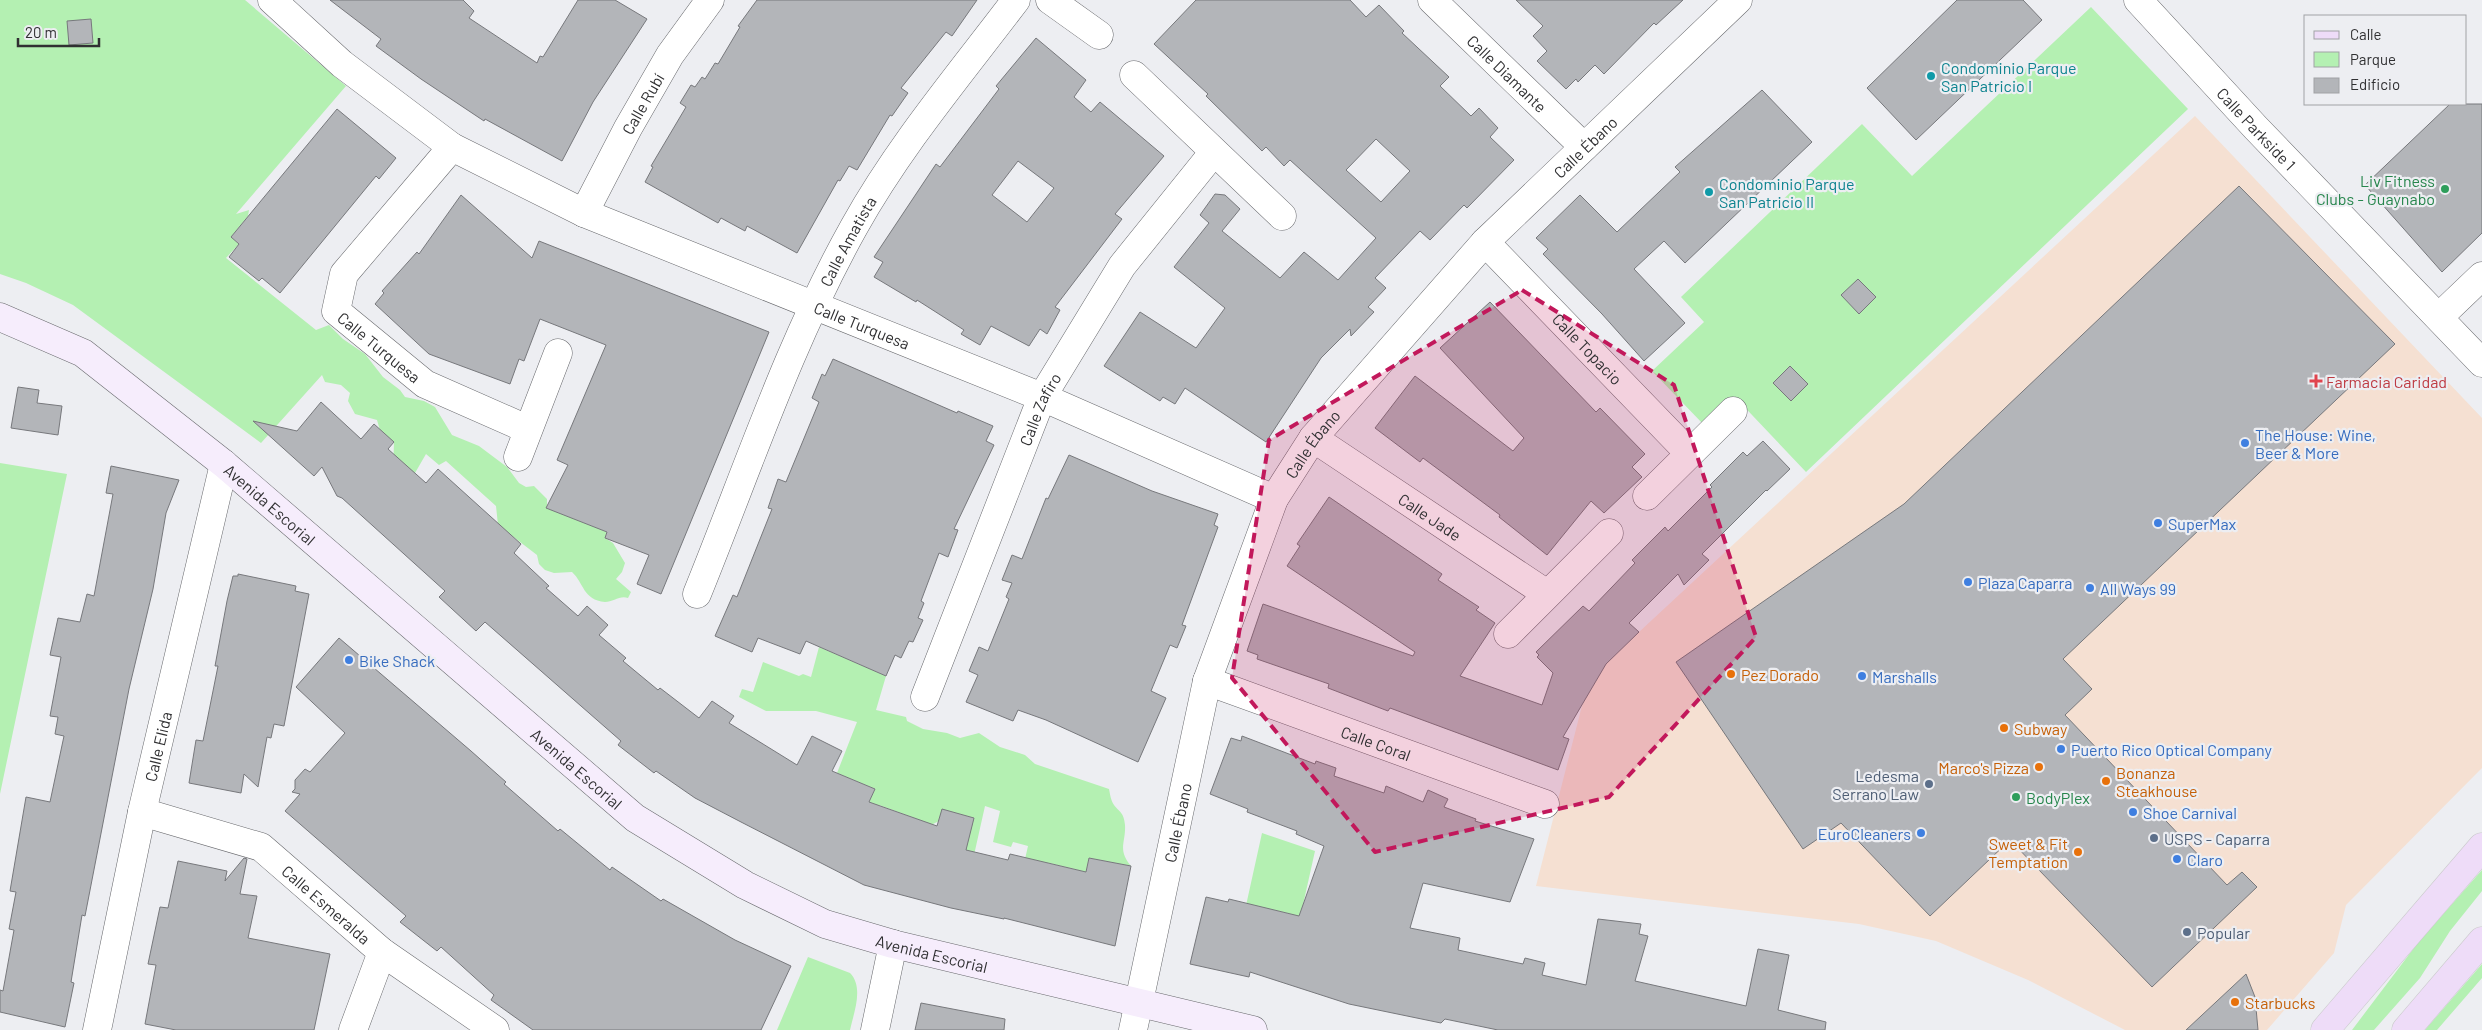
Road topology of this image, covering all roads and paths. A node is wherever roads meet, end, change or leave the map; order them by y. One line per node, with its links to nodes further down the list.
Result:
1 (272, 0): 10 (street, Calle Turquesa)
2 (710, 0): 13 (street, Calle Rubí)
3 (1016, 0): 17 (street, Calle Amatista)
4 (1050, 0): 8 (street)
5 (1432, 0): 11 (street, Calle Diamante)
6 (1738, 0): 11 (street, Calle Ébano)
7 (2138, 0): 19 (street, Calle Parkside 1)
8 (1099, 35)
9 (1134, 76): 12 (street)
10 (452, 147): 13 (street, Calle Turquesa); 24 (street, Calle Turquesa)
11 (1584, 147): 15 (street, Calle Ébano)
12 (1213, 153): 14 (street); 22 (street, Calle Zafiro)
13 (584, 213): 17 (street, Calle Turquesa)
14 (1282, 216)
15 (1485, 242): 25 (street, Calle Ébano); 26 (street, Calle Topacio)
16 (2482, 276): 19 (street)
17 (812, 305): 22 (street, Calle Turquesa); 32 (street, Calle Amatista)
18 (0, 316): 28 (street, Avenida Escorial)
19 (2439, 317): 21 (street, Calle Parkside 1)
20 (558, 354): 24 (street)
21 (2482, 362)
22 (1042, 397): 30 (street, Calle Turquesa); 36 (street, Calle Zafiro)
23 (1733, 411): 26 (street)
24 (527, 430): 27 (street)
25 (1313, 438): 30 (street, Calle Ébano); 33 (street, Calle Jade)
26 (1689, 454): 29 (street)
27 (518, 457)
28 (224, 464): 38 (street, Calle Elida); 41 (street, Avenida Escorial)
29 (1647, 496)
30 (1274, 500): 35 (street, Calle Ébano)
31 (1609, 533): 33 (street)
32 (697, 594)
33 (1547, 594): 34 (street)
34 (1508, 634)
35 (1207, 681): 37 (street, Calle Coral); 43 (street, Calle Ébano)
36 (924, 697)
37 (1545, 804)
38 (142, 812): 42 (street, Calle Esmeralda); 44 (street, Calle Elida)
39 (2482, 847): 50 (main road)
40 (2482, 941): 51 (main road)
41 (893, 944): 43 (street, Avenida Escorial); 47 (street)
42 (382, 952): 45 (street); 46 (street, Calle Esmeralda)
43 (1138, 1004): 48 (street, Calle Ébano); 49 (street, Avenida Escorial)
44 (98, 1030)
45 (353, 1030)
46 (495, 1030)
47 (875, 1030)
48 (1133, 1030)
49 (1253, 1030)
50 (2325, 1030)
51 (2406, 1030)

